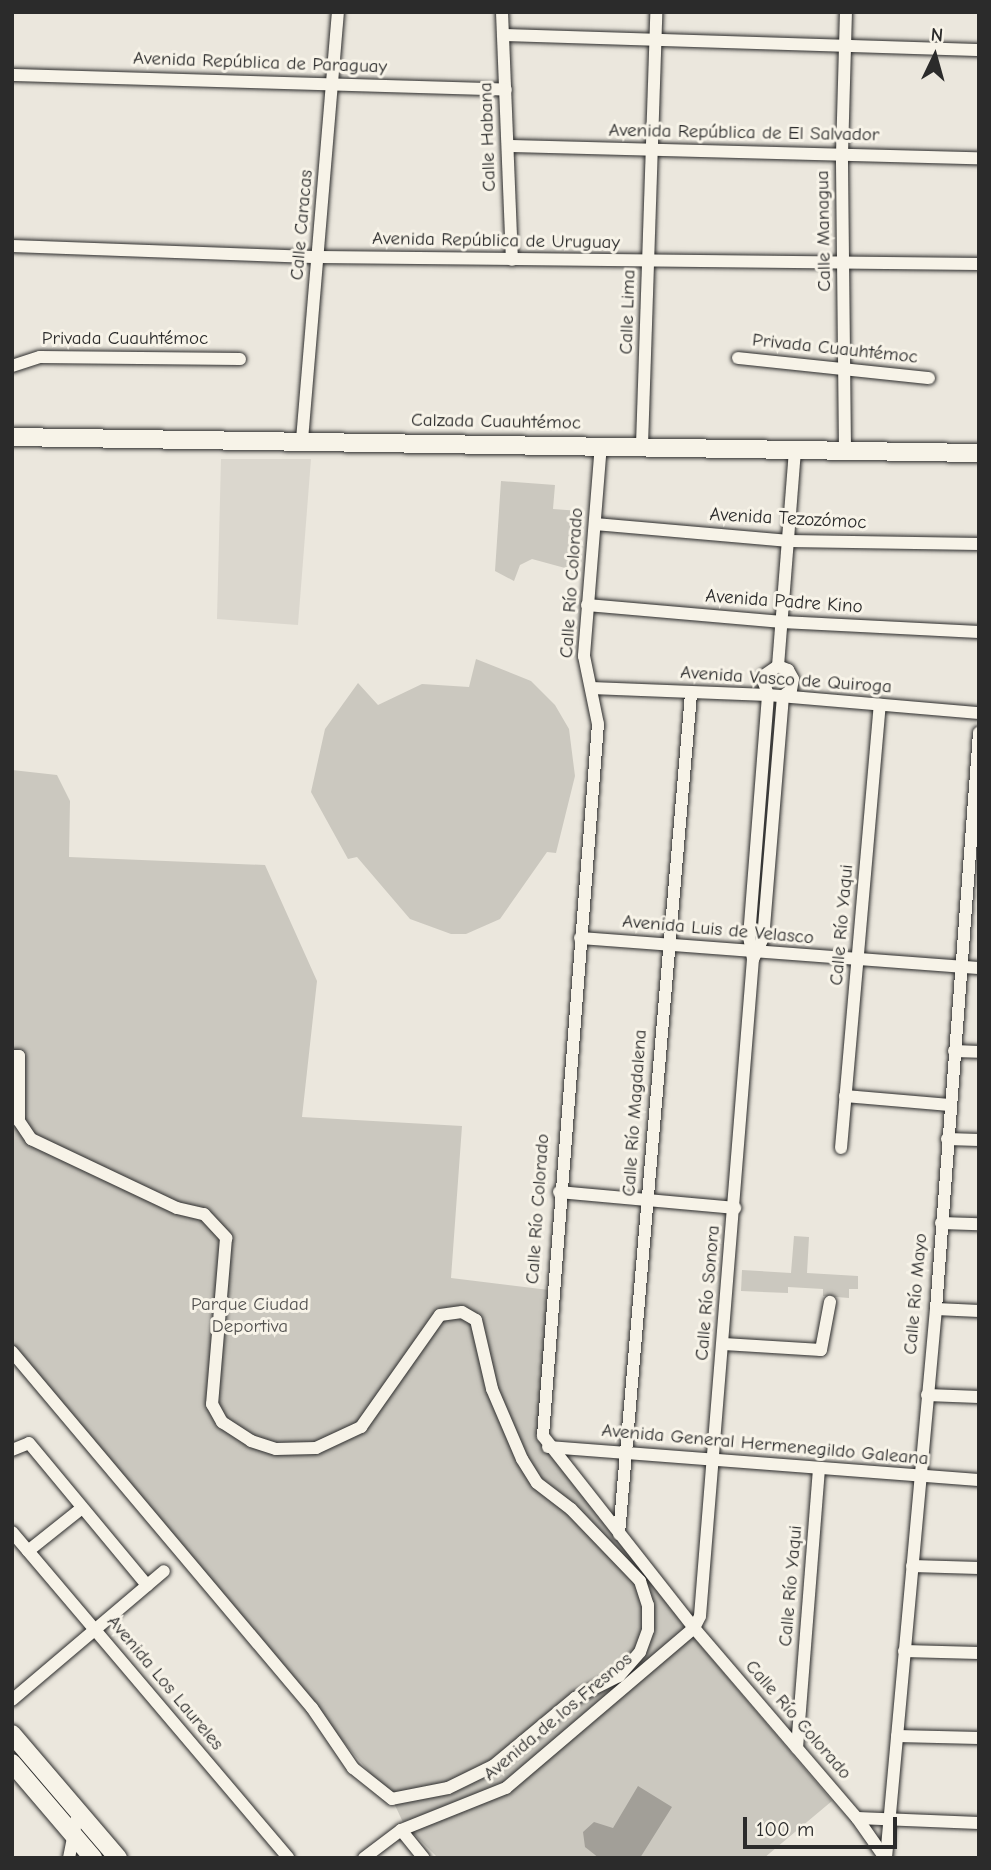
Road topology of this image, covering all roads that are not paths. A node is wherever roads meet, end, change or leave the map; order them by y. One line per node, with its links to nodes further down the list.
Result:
1 (338, 12): 10 (street, Calle Caracas)
2 (502, 12): 5 (street, Calle Habana)
3 (656, 12): 6 (street, Calle Lima)
4 (846, 12): 7 (street, Calle Managua)
5 (503, 35): 6 (street); 11 (street, Calle Habana)
6 (655, 43): 7 (street); 13 (street, Calle Lima)
7 (845, 46): 8 (street); 14 (street, Calle Managua)
8 (979, 50)
9 (12, 75): 10 (street, Avenida República de Paraguay)
10 (333, 84): 11 (street, Avenida República de Paraguay); 17 (street, Calle Caracas)
11 (506, 90): 12 (street, Calle Habana)
12 (508, 146): 13 (street, Avenida República de El Salvador); 18 (street, Calle Habana)
13 (651, 150): 14 (street, Avenida República de El Salvador); 20 (street, Calle Lima)
14 (842, 154): 15 (street, Avenida República de El Salvador); 19 (street, Calle Managua)
15 (979, 158)
16 (12, 246): 17 (street, Avenida República de Uruguay)
17 (319, 257): 18 (street, Avenida República de Uruguay); 28 (street, Calle Caracas)
18 (512, 260): 20 (street, Avenida República de Uruguay)
19 (843, 260): 20 (street, Avenida República de Uruguay); 21 (street, Avenida República de Uruguay); 25 (street, Calle Managua)
20 (648, 262): 30 (street, Calle Lima)
21 (979, 264)
22 (738, 358): 25 (street, Privada Cuauhtémoc)
23 (240, 359): 24 (street, Privada Cuauhtémoc)
24 (12, 366)
25 (846, 372): 26 (street, Privada Cuauhtémoc); 32 (street, Calle Managua)
26 (929, 378)
27 (12, 437): 28 (main road, Calzada Cuauhtémoc)
28 (302, 440): 29 (main road, Calzada Cuauhtémoc)
29 (601, 444): 30 (main road, Calzada Cuauhtémoc); 34 (street, Calle Río Colorado)
30 (642, 444): 31 (main road, Calzada Cuauhtémoc)
31 (795, 449): 32 (main road, Calzada Cuauhtémoc); 35 (street, Calle Río Sonora)
32 (845, 450): 33 (main road, Calzada Cuauhtémoc)
33 (979, 453)
34 (595, 524): 35 (street, Avenida Tezozómoc); 37 (street, Calle Río Colorado)
35 (789, 541): 36 (street, Avenida Tezozómoc); 38 (street, Calle Río Sonora)
36 (979, 544)
37 (587, 605): 38 (street, Avenida Padre Kino); 41 (street, Calle Río Colorado)
38 (782, 622): 39 (street, Avenida Padre Kino); 40 (street, Calle Río Sonora)
39 (979, 632)
40 (778, 666): 43 (street, Calle Río Sonora); 44 (street, Calle Río Sonora)
41 (591, 688): 42 (street, Avenida Vasco de Quiroga); 50 (street, Calle Río Colorado)
42 (691, 694): 43 (street, Avenida Vasco de Quiroga); 51 (street, Calle Río Magdalena)
43 (768, 695): 44 (street, Avenida Vasco de Quiroga); 52 (street, Calle Río Sonora)
44 (783, 696): 45 (street, Avenida Vasco de Quiroga); 52 (street, Calle Río Sonora)
45 (880, 705): 46 (street, Avenida Vasco de Quiroga); 53 (street, Calle Río Yaqui)
46 (979, 713)
47 (979, 733): 48 (street, Calle Río Mayo)
48 (976, 798): 49 (street, Calle Río Mayo)
49 (973, 882): 54 (street, Calle Río Mayo)
50 (580, 938): 51 (street, Avenida Luis de Velasco); 64 (street, Calle Río Colorado)
51 (666, 944): 52 (street, Avenida Luis de Velasco); 65 (street, Calle Río Magdalena)
52 (754, 954): 53 (street, Avenida Luis de Velasco); 66 (street, Calle Río Sonora)
53 (859, 960): 54 (street, Avenida Luis de Velasco); 59 (street, Calle Río Yaqui)
54 (961, 967): 55 (street, Avenida Luis de Velasco); 56 (street, Calle Río Mayo)
55 (979, 968)
56 (954, 1051): 57 (street); 60 (street, Calle Río Mayo)
57 (979, 1052)
58 (12, 1056): 73 (street)
59 (845, 1096): 60 (street); 63 (street, Calle Río Yaqui)
60 (950, 1105): 61 (street, Calle Río Mayo)
61 (947, 1139): 62 (street); 67 (street, Calle Río Mayo)
62 (979, 1140)
63 (841, 1148)
64 (559, 1192): 65 (street); 76 (street, Calle Río Colorado)
65 (648, 1200): 66 (street); 78 (street, Calle Río Magdalena)
66 (735, 1208): 72 (street, Calle Río Sonora)
67 (941, 1223): 68 (street); 70 (street, Calle Río Mayo)
68 (979, 1224)
69 (830, 1302): 72 (street)
70 (936, 1309): 71 (street); 74 (street, Calle Río Mayo)
71 (979, 1311)
72 (724, 1344): 79 (street, Calle Río Sonora)
73 (12, 1352)
74 (927, 1395): 75 (street); 81 (street, Calle Río Mayo)
75 (979, 1397)
76 (548, 1447): 78 (street, Avenida General Hermenegildo Galeana); 85 (street, Calle Río Colorado)
77 (12, 1450): 83 (street)
78 (627, 1454): 79 (street, Avenida General Hermenegildo Galeana); 85 (street, Calle Río Magdalena)
79 (714, 1461): 80 (street, Avenida General Hermenegildo Galeana); 91 (street, Calle Río Sonora)
80 (819, 1469): 81 (street, Avenida General Hermenegildo Galeana); 99 (street, Calle Río Yaqui)
81 (919, 1478): 82 (street, Avenida General Hermenegildo Galeana); 87 (street, Calle Río Mayo)
82 (979, 1480)
83 (82, 1508): 86 (street); 90 (street)
84 (12, 1532): 86 (street, Avenida Los Laureles)
85 (619, 1534): 91 (street, Calle Río Colorado)
86 (28, 1551): 92 (street, Avenida Los Laureles)
87 (912, 1566): 88 (street); 93 (street, Calle Río Mayo)
88 (979, 1568)
89 (164, 1571): 90 (street)
90 (147, 1585): 92 (street)
91 (694, 1628): 99 (street, Calle Río Colorado); 105 (street, Avenida de los Fresnos)
92 (95, 1630): 95 (street); 110 (street, Avenida Los Laureles)
93 (904, 1651): 94 (street); 97 (street, Calle Río Mayo)
94 (979, 1653)
95 (12, 1700)
96 (12, 1734): 101 (main road)
97 (897, 1736): 98 (street); 103 (street, Calle Río Mayo)
98 (979, 1738)
99 (797, 1748): 102 (street, Calle Río Colorado)
100 (12, 1763): 106 (main road)
101 (78, 1812): 106 (street); 109 (main road)
102 (857, 1818): 103 (street); 113 (street, Calle Río Colorado)
103 (890, 1820): 104 (street); 113 (street, Calle Río Mayo)
104 (979, 1823)
105 (401, 1830): 111 (street, Avenida de los Fresnos); 112 (street)
106 (72, 1832): 107 (street); 108 (main road)
107 (69, 1858)
108 (93, 1858)
109 (118, 1858)
110 (288, 1858)
111 (364, 1858)
112 (424, 1858)
113 (886, 1858)

